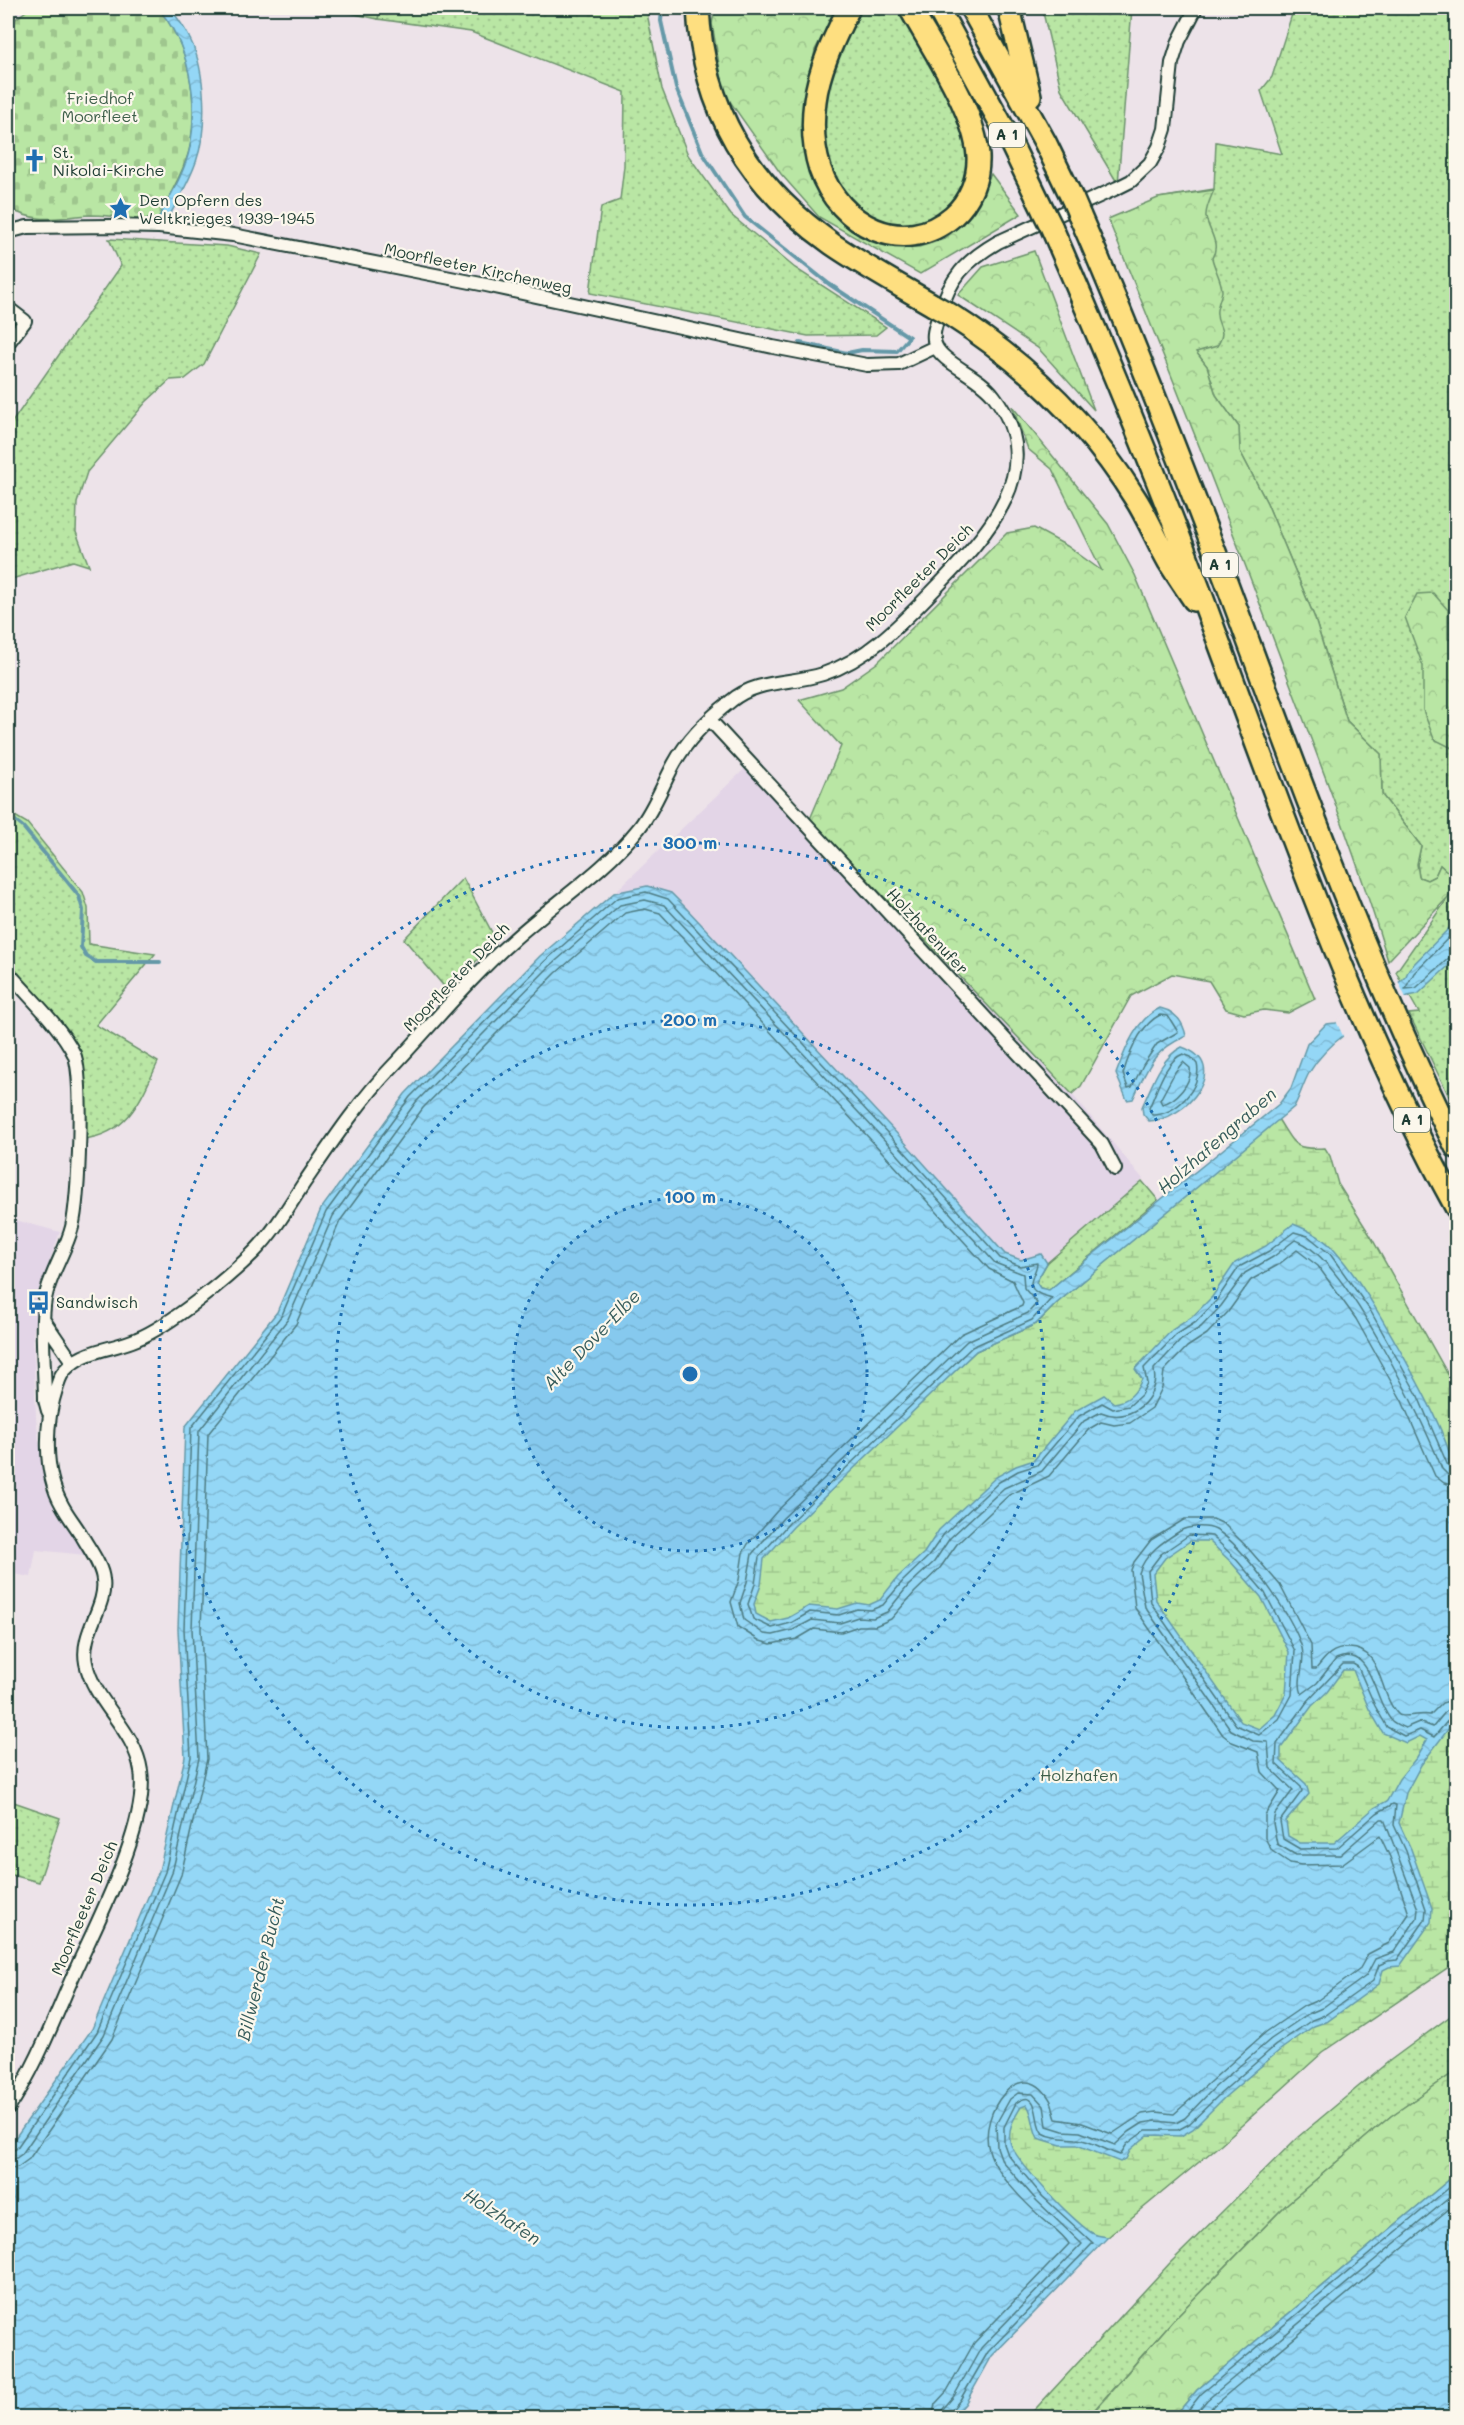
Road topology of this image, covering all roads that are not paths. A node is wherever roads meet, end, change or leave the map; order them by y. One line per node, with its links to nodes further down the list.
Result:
1 (698, 8): 13 (highway)
2 (849, 8): 3 (highway)
3 (910, 8)
4 (938, 8): 13 (highway, A 1)
5 (971, 8): 8 (highway, A 1)
6 (1010, 8): 8 (highway)
7 (1196, 8): 12 (street)
8 (1045, 142): 16 (highway, A 1)
9 (8, 232): 12 (street, Moorfleeter Kirchenweg)
10 (8, 308): 11 (street)
11 (8, 344)
12 (935, 346): 14 (street, Moorfleeter Deich)
13 (1216, 633): 18 (highway, A 1)
14 (710, 720): 17 (street, Holzhafenufer); 20 (street, Moorfleeter Deich)
15 (8, 972): 19 (street)
16 (1456, 1148)
17 (1115, 1169)
18 (1456, 1207)
19 (44, 1321): 20 (street); 21 (street)
20 (73, 1363): 21 (street, Moorfleeter Deich)
21 (50, 1419): 22 (street, Moorfleeter Deich)
22 (8, 2109)

